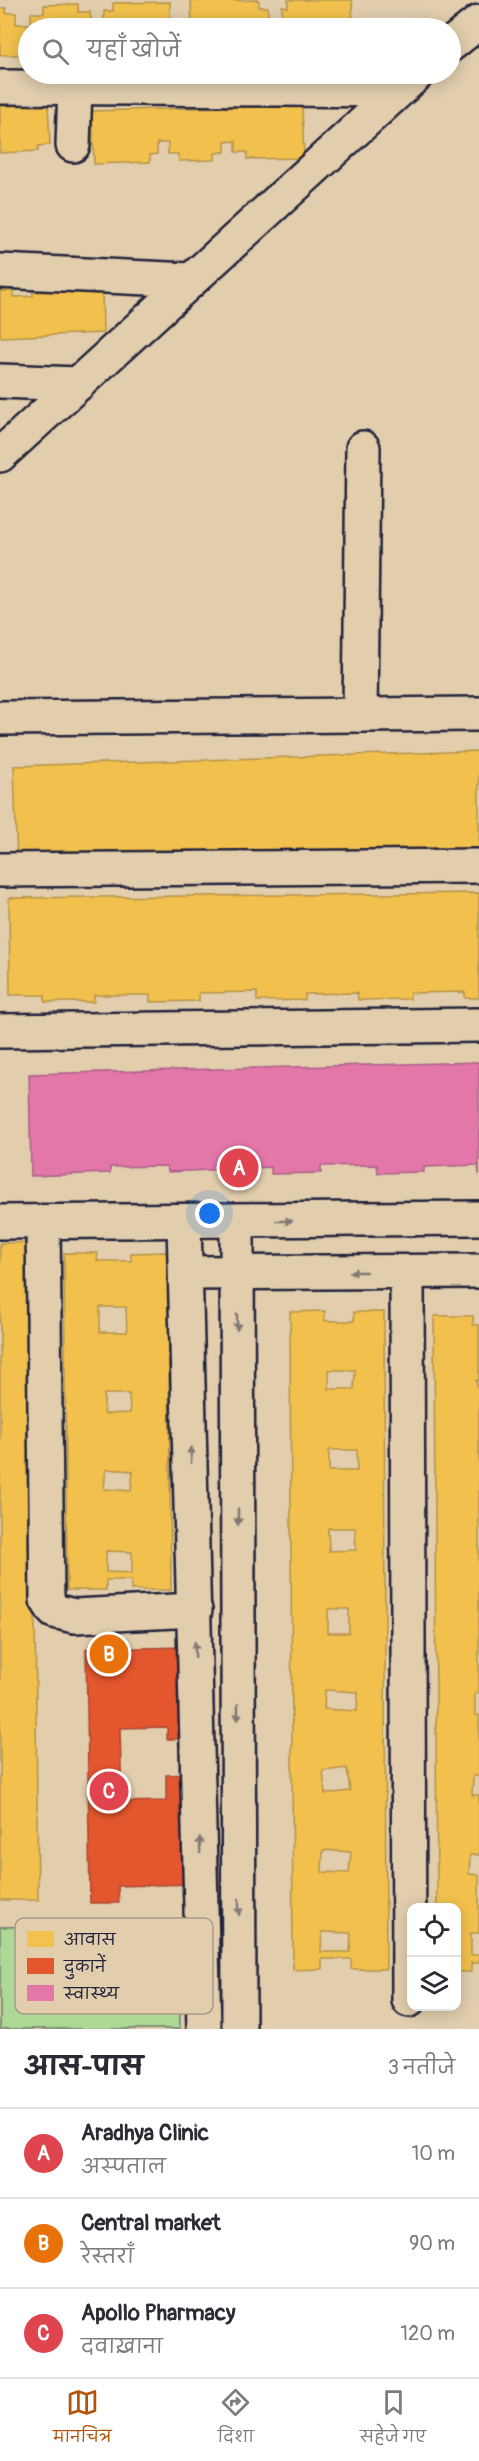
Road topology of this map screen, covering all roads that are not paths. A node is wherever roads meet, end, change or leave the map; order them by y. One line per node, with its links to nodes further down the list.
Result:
1 (479, 22): 2 (street)
2 (461, 36)
3 (274, 84): 6 (street)
4 (404, 84): 9 (street)
5 (0, 87): 6 (street)
6 (75, 87): 7 (street)
7 (73, 145)
8 (0, 271): 9 (street)
9 (190, 280): 11 (street)
10 (0, 381): 11 (street)
11 (78, 384): 13 (street)
12 (363, 448): 15 (street)
13 (0, 455)
14 (479, 714): 15 (street)
15 (360, 715): 16 (street)
16 (0, 718)
17 (479, 866): 18 (street)
18 (0, 870)
19 (479, 1025): 20 (street)
20 (0, 1032)
21 (479, 1218): 22 (street, one-way to 21)
22 (237, 1221): 25 (street); 29 (street)
23 (0, 1222): 24 (street)
24 (43, 1222): 25 (street); 30 (street)
25 (184, 1222): 28 (street)
26 (479, 1271): 27 (street)
27 (407, 1272): 29 (street, one-way to 29); 32 (street)
28 (187, 1273): 29 (street); 30 (street, one-way to 28)
29 (237, 1273): 35 (street, one-way to 35)
30 (195, 1610): 31 (street, one-way to 30)
31 (202, 1918)
32 (409, 1957)
33 (204, 2014): 34 (street, one-way to 33)
34 (204, 2029)
35 (239, 2029)

